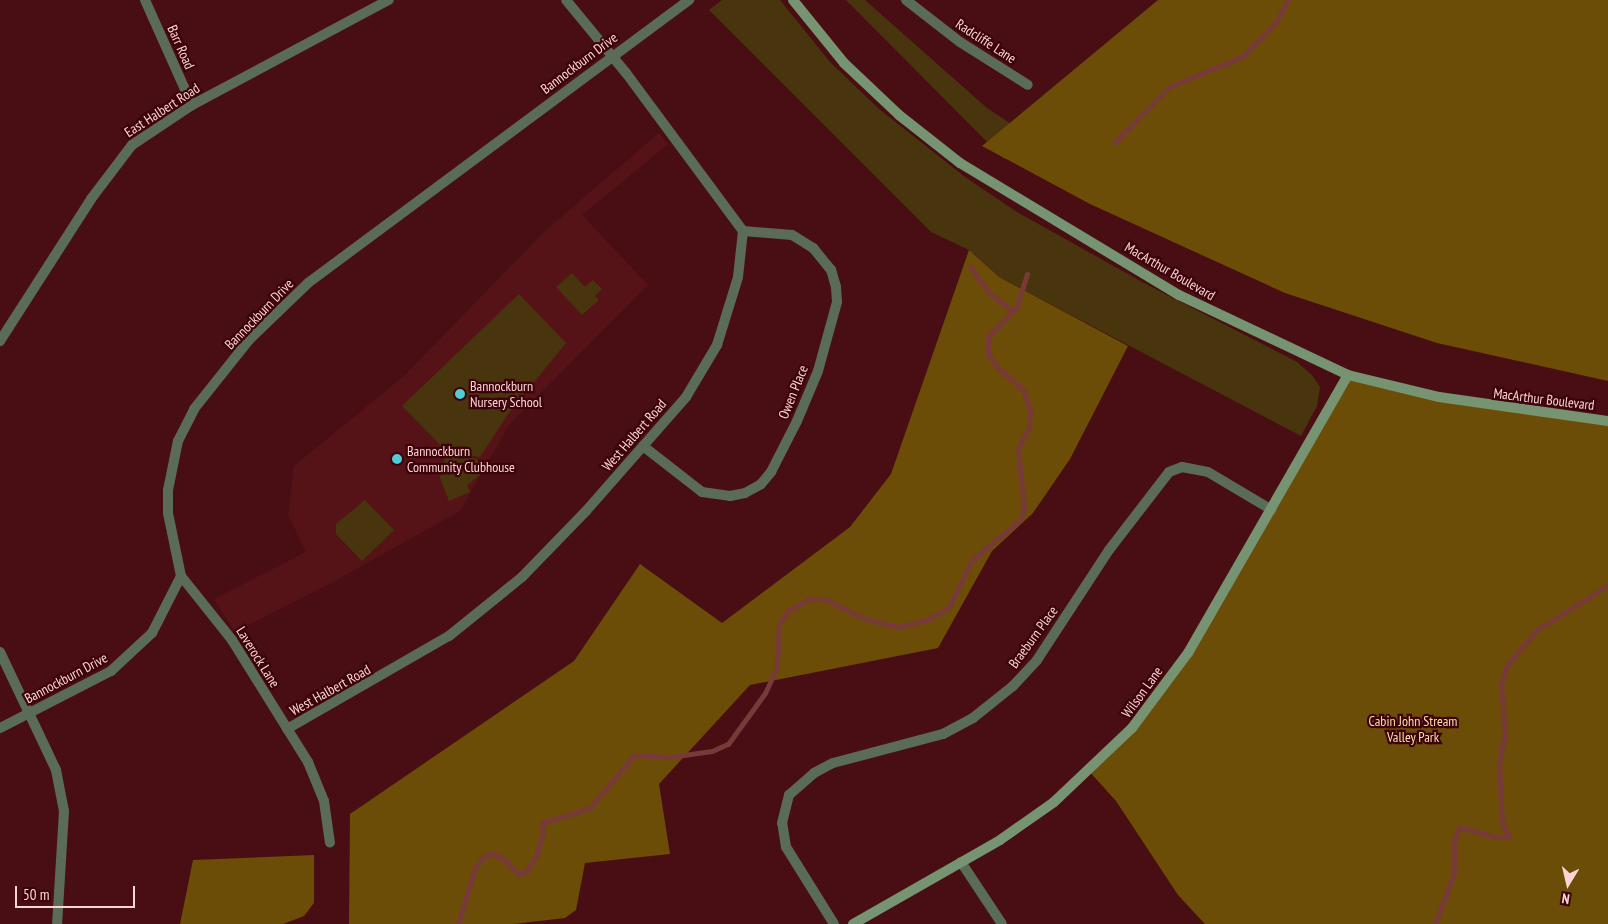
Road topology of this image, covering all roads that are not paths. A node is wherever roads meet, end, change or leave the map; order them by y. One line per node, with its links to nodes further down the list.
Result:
1 (145, 0): 9 (street, Barr Road)
2 (389, 0): 9 (street, East Halbert Road)
3 (566, 0): 7 (street)
4 (689, 0): 7 (street, Bannockburn Drive)
5 (793, 0): 12 (main road, MacArthur Boulevard)
6 (906, 0): 8 (street, Radcliffe Lane)
7 (612, 55): 10 (street); 16 (street, Bannockburn Drive)
8 (1028, 85)
9 (192, 105): 11 (street, East Halbert Road)
10 (743, 231): 14 (street, West Halbert Road); 14 (street, Owen Place)
11 (0, 341)
12 (1348, 375): 13 (main road, MacArthur Boulevard); 15 (main road, Wilson Lane)
13 (1608, 421)
14 (643, 446): 20 (street, West Halbert Road)
15 (1272, 510): 22 (main road, Wilson Lane); 24 (street, Braeburn Place)
16 (181, 576): 18 (street, Bannockburn Drive); 20 (street, Laverock Lane)
17 (0, 652): 18 (street)
18 (30, 713): 19 (street, Bannockburn Drive); 23 (street)
19 (0, 728)
20 (287, 729): 21 (street, Laverock Lane)
21 (330, 843)
22 (961, 862): 25 (main road, Wilson Lane); 26 (street)
23 (57, 924)
24 (834, 924)
25 (853, 924)
26 (1002, 924)

